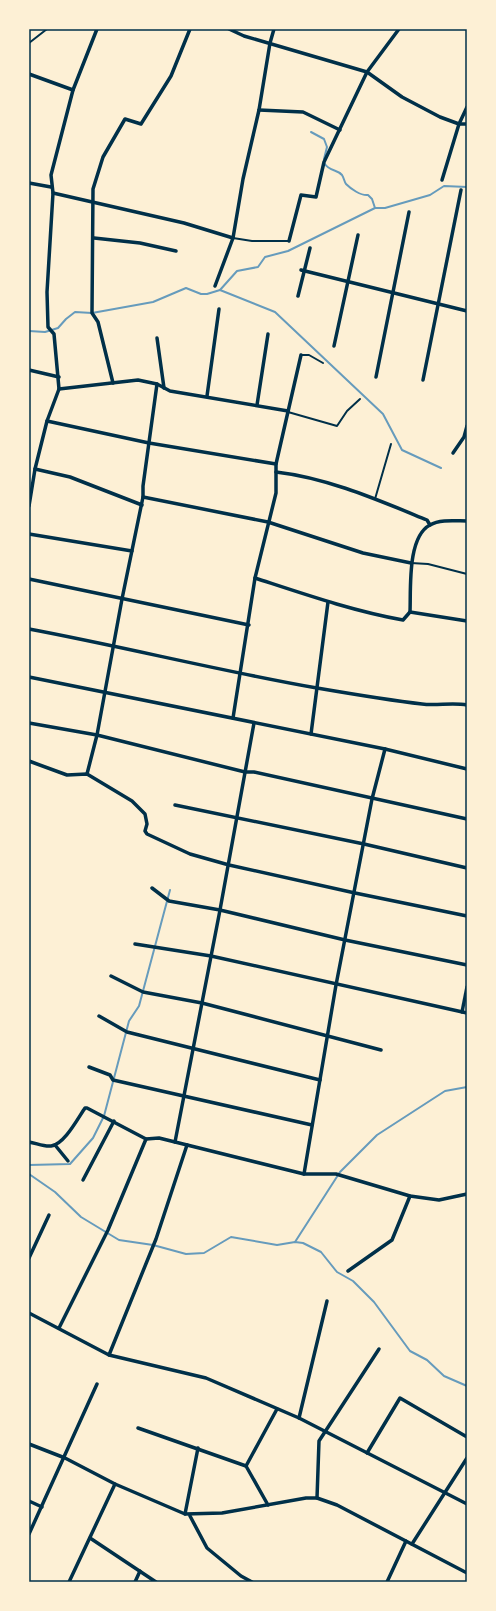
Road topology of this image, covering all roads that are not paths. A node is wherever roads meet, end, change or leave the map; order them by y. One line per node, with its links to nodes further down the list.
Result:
1 (47, 29): 7 (lane)
2 (97, 29): 11 (street)
3 (190, 29): 22 (street)
4 (229, 29): 8 (street)
5 (274, 29): 8 (street)
6 (399, 29): 9 (street)
7 (29, 43)
8 (270, 43): 9 (street); 13 (street)
9 (367, 72): 14 (street); 16 (street)
10 (29, 74): 11 (street)
11 (73, 90): 19 (street)
12 (467, 107): 14 (street)
13 (259, 110): 16 (street); 26 (street)
14 (459, 124): 15 (street); 17 (street)
15 (467, 124)
16 (340, 130): 27 (street)
17 (442, 180)
18 (29, 183): 19 (street)
19 (51, 187): 21 (street)
20 (461, 190): 35 (street)
21 (53, 193): 22 (street); 44 (street)
22 (93, 203): 25 (street); 26 (street)
23 (409, 212): 33 (street)
24 (358, 235): 31 (street)
25 (94, 238): 29 (street); 47 (street)
26 (233, 238): 27 (lane); 32 (street)
27 (289, 241)
28 (310, 248): 30 (street)
29 (176, 251)
30 (303, 271): 31 (street); 34 (street)
31 (347, 282): 33 (street); 40 (street)
32 (215, 286)
33 (393, 294): 35 (street); 45 (street)
34 (298, 296)
35 (439, 305): 37 (street); 46 (street)
36 (219, 309): 51 (street)
37 (467, 310)
38 (268, 334): 53 (street)
39 (157, 338): 49 (street)
40 (334, 346)
41 (302, 355): 42 (lane); 54 (street)
42 (323, 363)
43 (29, 370): 44 (street)
44 (59, 377): 50 (street)
45 (376, 377)
46 (423, 380)
47 (113, 383): 48 (street); 50 (street)
48 (157, 384): 49 (street); 57 (street)
49 (164, 388): 51 (street)
50 (59, 389): 55 (street)
51 (207, 396): 53 (street)
52 (360, 399): 54 (lane)
53 (257, 405): 54 (street)
54 (288, 412): 60 (street)
55 (47, 422): 57 (street); 61 (street)
56 (467, 426): 59 (street)
57 (149, 443): 60 (street); 64 (street)
58 (391, 444): 65 (lane)
59 (453, 453)
60 (276, 464): 62 (street)
61 (35, 469): 63 (street); 66 (street)
62 (276, 472): 65 (street); 69 (street)
63 (30, 495): 67 (street)
64 (143, 497): 66 (street); 69 (street)
65 (375, 499): 70 (street)
66 (142, 505): 72 (street)
67 (29, 506)
68 (467, 521): 70 (street)
69 (268, 522): 73 (street); 75 (street)
70 (430, 525): 73 (street)
71 (29, 534): 72 (street)
72 (132, 551): 77 (street)
73 (411, 563): 74 (lane); 79 (street)
74 (467, 574)
75 (255, 578): 78 (street); 81 (street)
76 (29, 579): 77 (street)
77 (122, 599): 81 (street); 83 (street)
78 (328, 602): 79 (street); 86 (street)
79 (410, 612): 80 (street)
80 (467, 621)
81 (249, 625): 84 (street)
82 (29, 629): 83 (street)
83 (114, 645): 84 (street); 87 (street)
84 (241, 674): 86 (street); 89 (street)
85 (29, 677): 87 (street)
86 (318, 688): 88 (street); 92 (street)
87 (105, 692): 89 (street); 93 (street)
88 (467, 705)
89 (233, 718): 90 (street)
90 (254, 723): 92 (street); 97 (street)
91 (29, 724): 93 (street)
92 (311, 734): 94 (street)
93 (97, 735): 97 (street); 98 (street)
94 (385, 749): 96 (street); 99 (street)
95 (29, 761): 98 (street)
96 (467, 768)
97 (245, 772): 99 (street); 101 (street)
98 (87, 774): 104 (street)
99 (372, 799): 102 (street); 103 (street)
100 (174, 805): 101 (street)
101 (237, 818): 103 (street); 104 (street)
102 (467, 819)
103 (364, 844): 105 (street); 107 (street)
104 (229, 865): 107 (street); 108 (street)
105 (467, 868)
106 (152, 888): 108 (street)
107 (355, 894): 109 (street); 110 (street)
108 (220, 910): 110 (street); 112 (street)
109 (467, 916)
110 (346, 940): 113 (street); 115 (street)
111 (135, 944): 112 (street)
112 (211, 956): 115 (street); 117 (street)
113 (467, 965)
114 (111, 976): 117 (street)
115 (336, 985): 118 (street); 121 (street)
116 (467, 987): 118 (street)
117 (202, 1003): 121 (street); 122 (street)
118 (462, 1012): 119 (street)
119 (467, 1012)
120 (99, 1016): 122 (street)
121 (327, 1037): 123 (street); 125 (street)
122 (193, 1047): 125 (street); 126 (street)
123 (382, 1050)
124 (90, 1066): 126 (street)
125 (320, 1080): 128 (street)
126 (183, 1096): 128 (street); 131 (street)
127 (114, 1121): 129 (street); 132 (street); 136 (street)
128 (312, 1125): 135 (street)
129 (146, 1139): 131 (street); 144 (street)
130 (29, 1142): 132 (street)
131 (175, 1142): 133 (street)
132 (55, 1145): 134 (street)
133 (187, 1145): 135 (street); 146 (street)
134 (68, 1161)
135 (304, 1174): 138 (street)
136 (82, 1180)
137 (467, 1194): 138 (street)
138 (410, 1196): 141 (street)
139 (49, 1215): 140 (street)
140 (29, 1258)
141 (348, 1271)
142 (327, 1301): 149 (street)
143 (29, 1313): 144 (street)
144 (59, 1328): 146 (street)
145 (379, 1349): 151 (street)
146 (109, 1355): 148 (street)
147 (97, 1384): 156 (street)
148 (277, 1408): 149 (street); 158 (street)
149 (299, 1418): 151 (street)
150 (138, 1428): 154 (street)
151 (325, 1432): 155 (street); 161 (street)
152 (467, 1437): 155 (street)
153 (29, 1444): 156 (street)
154 (198, 1448): 158 (street); 166 (street)
155 (367, 1453): 160 (street)
156 (65, 1458): 159 (street); 165 (street)
157 (467, 1458): 160 (street)
158 (246, 1466): 164 (street)
159 (115, 1484): 166 (street); 169 (street)
160 (444, 1493): 163 (street); 171 (street)
161 (317, 1498): 164 (street); 170 (street)
162 (29, 1501): 165 (street)
163 (467, 1504)
164 (268, 1505): 167 (street)
165 (42, 1507): 168 (street)
166 (185, 1514): 167 (street)
167 (190, 1516): 177 (street)
168 (29, 1534)
169 (90, 1538): 172 (street); 174 (street)
170 (406, 1541): 171 (street); 178 (street)
171 (412, 1544): 173 (street)
172 (140, 1571): 175 (street); 176 (street)
173 (467, 1573)
174 (69, 1582)
175 (135, 1582)
176 (156, 1582)
177 (252, 1582)
178 (387, 1582)

